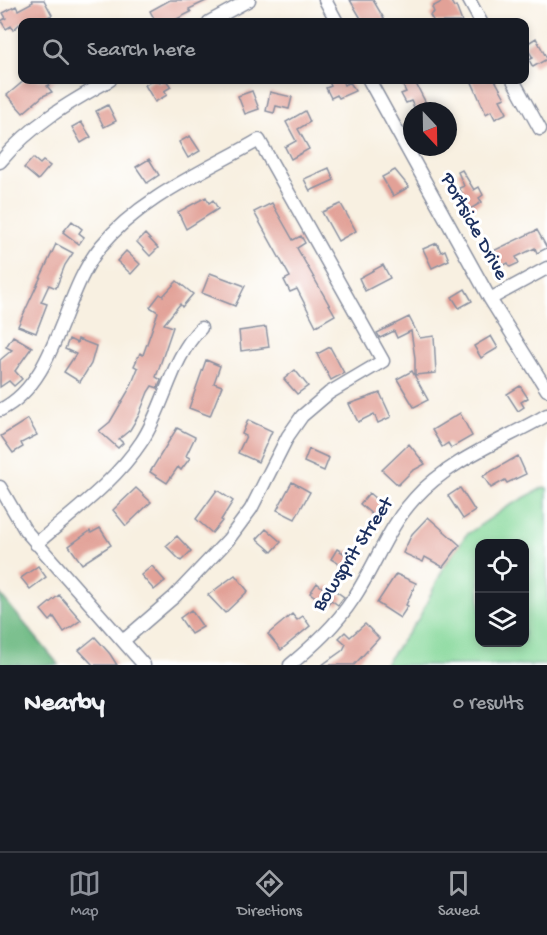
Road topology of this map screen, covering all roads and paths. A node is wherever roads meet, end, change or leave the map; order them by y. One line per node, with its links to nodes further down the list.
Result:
1 (249, 0): 4 (street)
2 (325, 0): 5 (street)
3 (469, 0): 6 (street)
4 (216, 18)
5 (335, 18)
6 (480, 18)
7 (103, 84): 11 (street)
8 (371, 84): 13 (street, Portside Drive)
9 (515, 84): 10 (street)
10 (540, 129)
11 (0, 162)
12 (547, 268): 13 (street)
13 (490, 299): 15 (street, Portside Drive)
14 (201, 328): 19 (street)
15 (547, 390)
16 (0, 410): 20 (street)
17 (547, 415): 22 (street, Bowsprit Street)
18 (0, 487): 19 (street)
19 (36, 544): 20 (street)
20 (123, 641): 21 (street)
21 (144, 665)
22 (290, 665)

